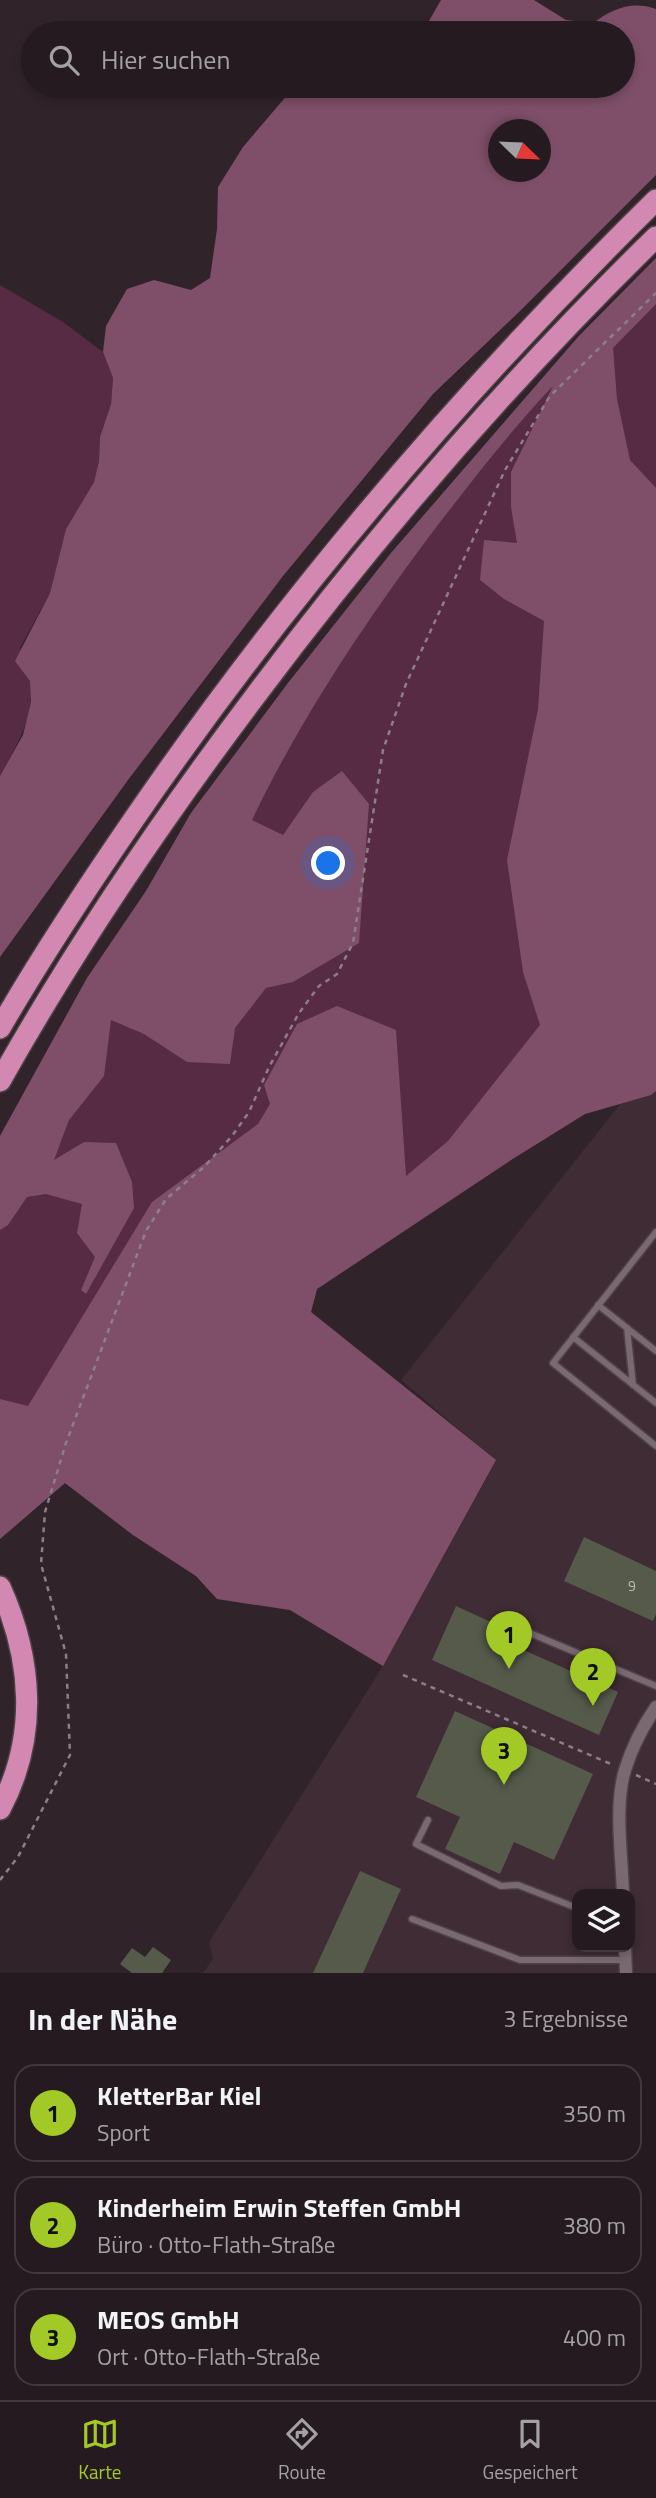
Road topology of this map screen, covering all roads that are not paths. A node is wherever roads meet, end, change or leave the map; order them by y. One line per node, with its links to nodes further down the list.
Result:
1 (656, 200): 3 (highway)
2 (656, 237): 4 (highway)
3 (0, 1028)
4 (0, 1081)
5 (656, 1232): 6 (lane)
6 (598, 1305): 7 (lane); 8 (lane)
7 (627, 1328): 9 (lane); 10 (lane)
8 (573, 1337): 10 (lane); 12 (lane)
9 (656, 1351)
10 (634, 1385): 11 (lane)
11 (656, 1403)
12 (656, 1446)
13 (0, 1587): 17 (highway)
14 (513, 1626): 15 (lane)
15 (656, 1686)
16 (656, 1707): 19 (street)
17 (0, 1809)
18 (428, 1820): 20 (lane)
19 (623, 1889)
20 (572, 1907)
21 (412, 1919): 22 (lane)
22 (626, 1960)

